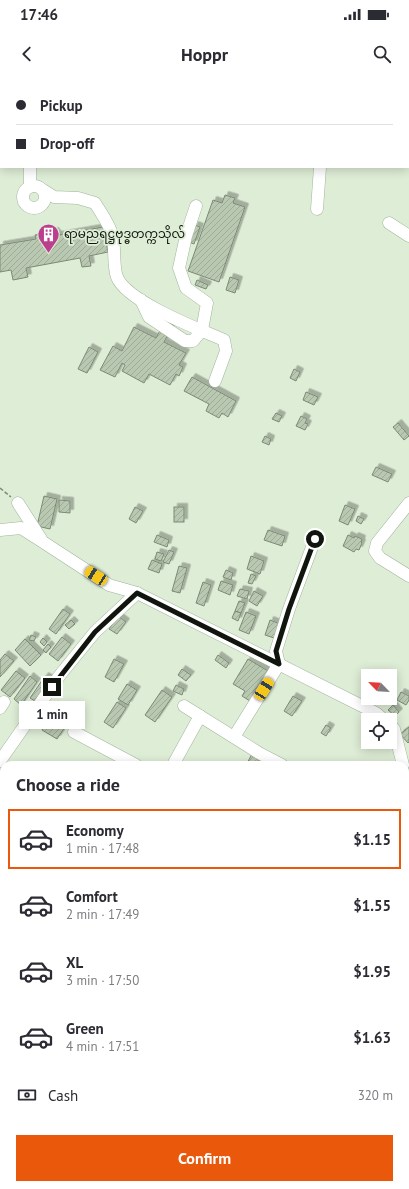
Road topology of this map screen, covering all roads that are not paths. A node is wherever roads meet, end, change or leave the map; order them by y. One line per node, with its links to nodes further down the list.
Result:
1 (30, 168): 4 (street)
2 (36, 168): 4 (street)
3 (320, 168): 6 (street)
4 (36, 188): 9 (street)
5 (196, 206): 10 (street)
6 (317, 209)
7 (389, 223): 8 (street)
8 (409, 236)
9 (141, 300): 10 (street); 10 (street)
10 (202, 330): 11 (street)
11 (215, 381)
12 (18, 503): 16 (street)
13 (409, 503): 17 (street)
14 (0, 530): 16 (street)
15 (315, 539): 19 (street)
16 (43, 542): 18 (street)
17 (409, 576)
18 (137, 593): 19 (street); 26 (street)
19 (279, 664): 21 (street); 24 (street)
20 (184, 706): 22 (street)
21 (376, 713)
22 (200, 716): 24 (street); 28 (street)
23 (74, 732): 27 (street)
24 (234, 737): 29 (street)
25 (397, 740): 30 (street)
26 (0, 761)
27 (128, 761)
28 (175, 761)
29 (274, 761)
30 (403, 761)

